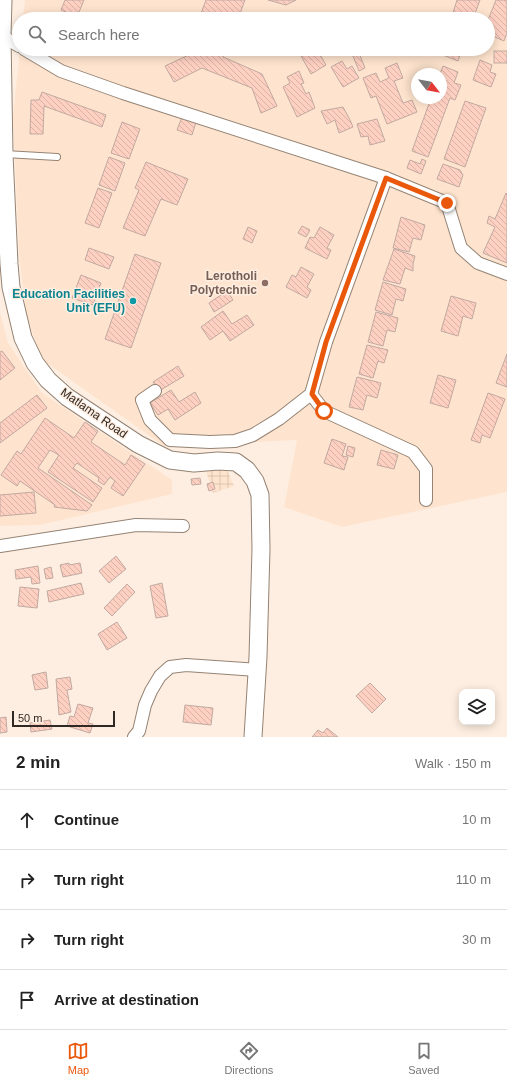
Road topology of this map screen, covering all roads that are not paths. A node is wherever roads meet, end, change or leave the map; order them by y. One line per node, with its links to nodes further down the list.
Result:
1 (3, 0): 2 (street, Matlama Road)
2 (2, 36): 3 (street); 5 (street, Matlama Road)
3 (12, 42)
4 (36, 56): 7 (street)
5 (4, 154): 6 (lane); 14 (street, Matlama Road)
6 (57, 157)
7 (386, 178): 8 (street); 10 (street)
8 (507, 274)
9 (155, 391): 10 (street)
10 (312, 394): 11 (street)
11 (426, 500)
12 (183, 526): 13 (street)
13 (0, 546)
14 (258, 670): 15 (street); 16 (street, Matlama Road)
15 (134, 737)
16 (253, 737)

